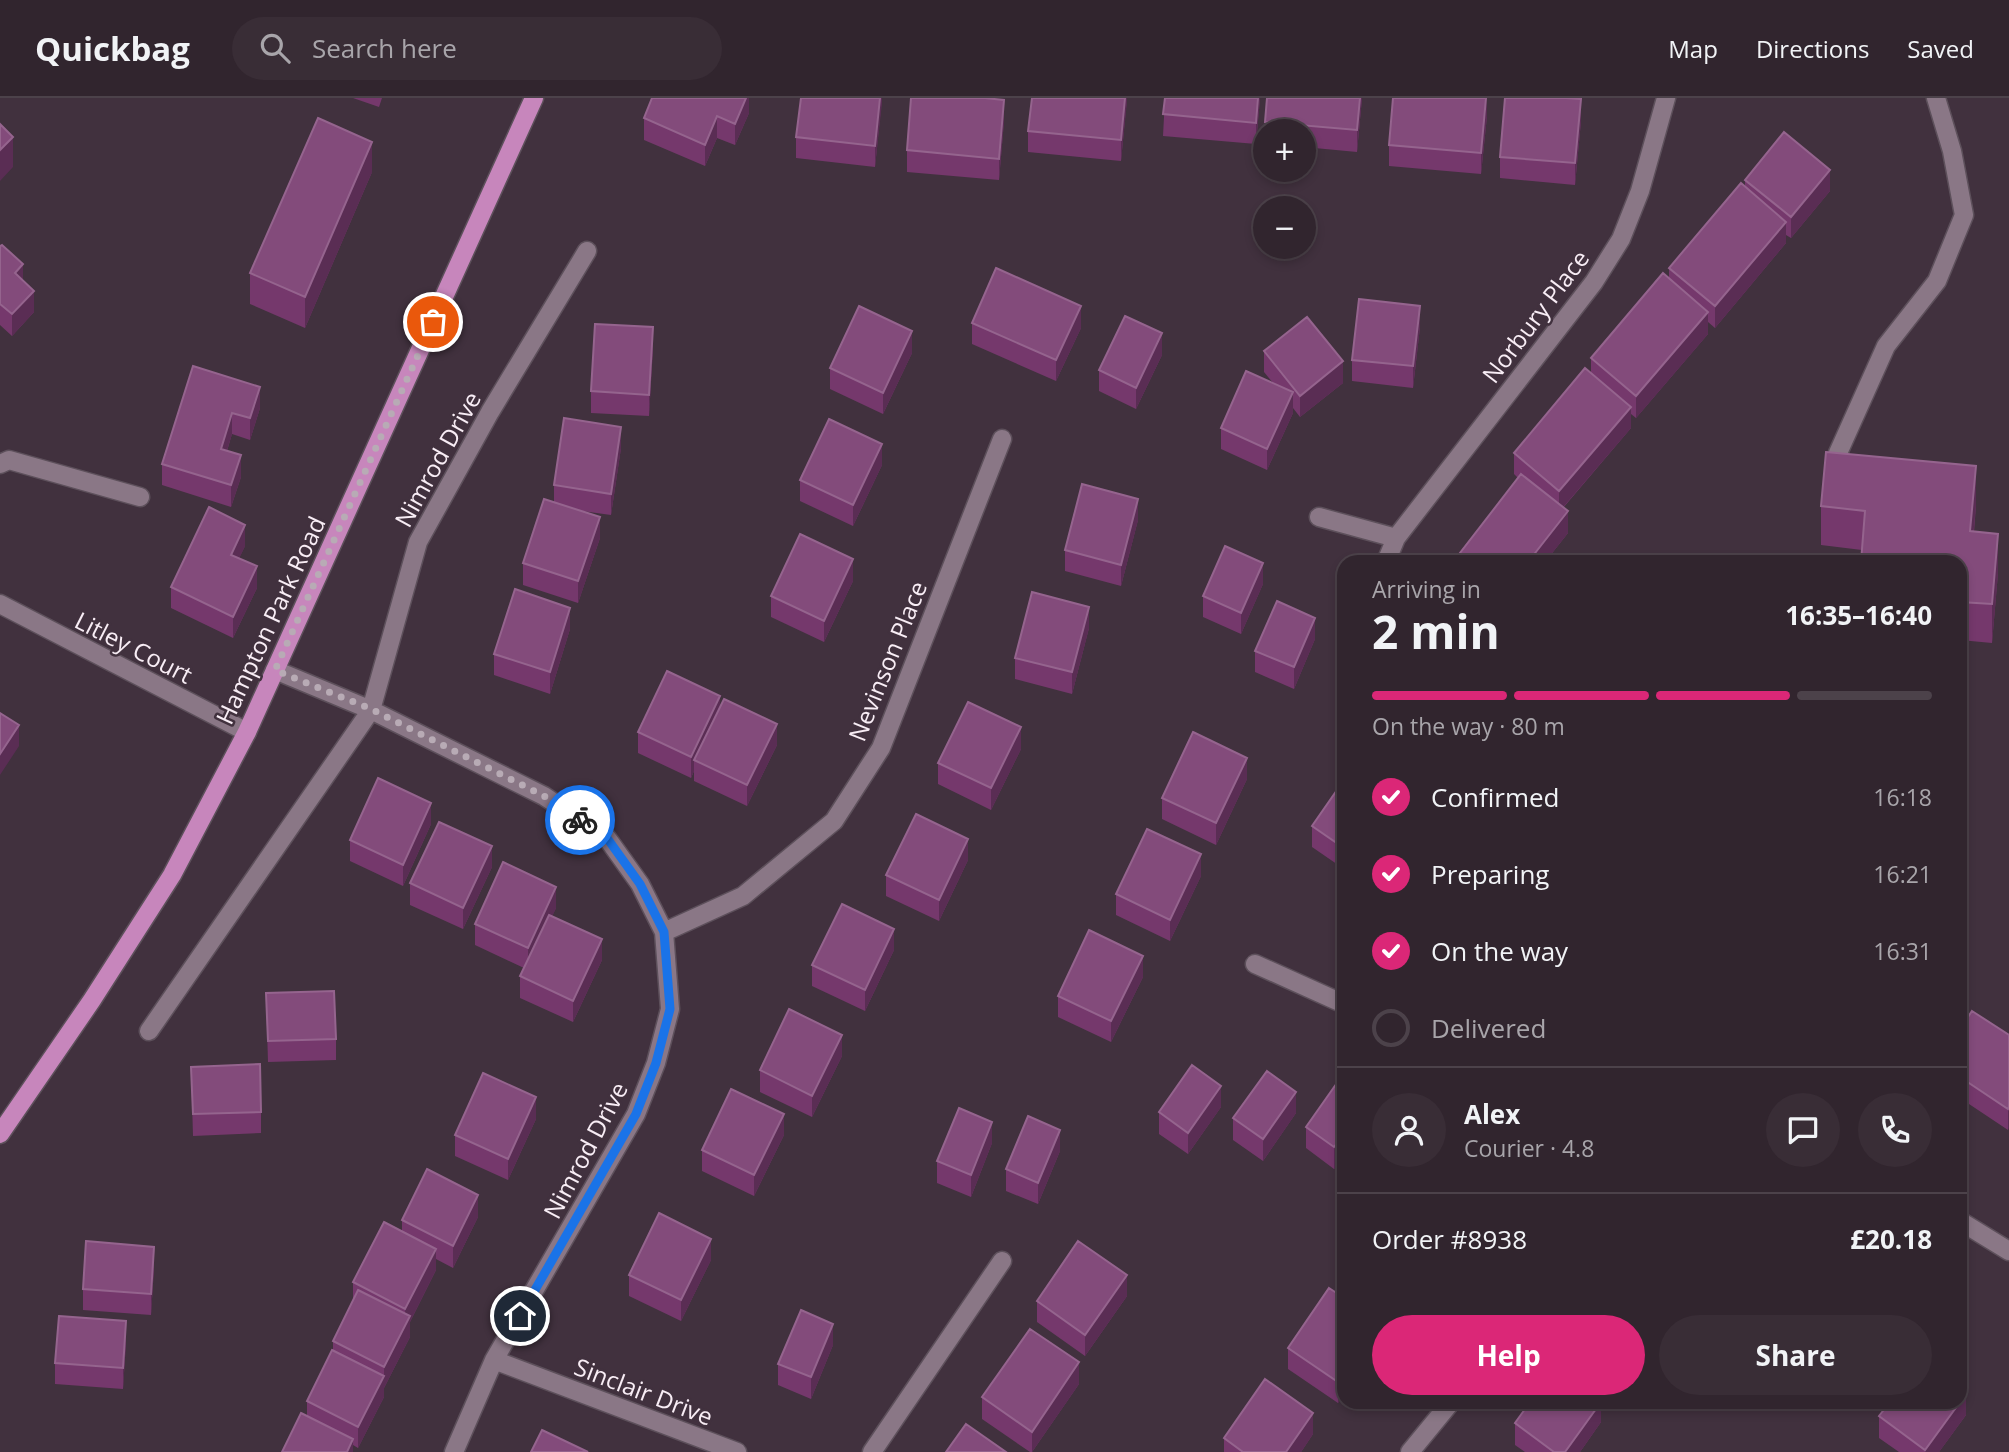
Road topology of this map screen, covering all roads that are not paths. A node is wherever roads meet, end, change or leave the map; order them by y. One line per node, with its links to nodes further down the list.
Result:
1 (534, 98): 13 (main road, Hampton Park Road)
2 (1666, 98): 10 (street, Norbury Place)
3 (1937, 98): 6 (street)
4 (587, 251): 14 (street, Nimrod Drive)
5 (1002, 439): 16 (street, Nevinson Place)
6 (1838, 453)
7 (0, 464): 8 (street)
8 (140, 498)
9 (1319, 517): 10 (street)
10 (1396, 538): 11 (street, Norbury Place)
11 (1389, 555)
12 (0, 604): 15 (street, Litley Court)
13 (275, 670): 14 (street, Nimrod Drive); 15 (main road, Hampton Park Road)
14 (371, 709): 16 (street, Nimrod Drive); 19 (street, Nimrod Drive)
15 (247, 732): 20 (main road, Hampton Park Road)
16 (664, 932): 24 (street, Nimrod Drive)
17 (1255, 964): 18 (street)
18 (1337, 1001)
19 (149, 1031)
20 (0, 1134)
21 (1967, 1225): 22 (street)
22 (2009, 1251)
23 (1002, 1261): 28 (street)
24 (494, 1360): 26 (street, Nimrod Drive); 27 (street, Sinclair Drive)
25 (1445, 1409): 29 (street)
26 (454, 1452)
27 (737, 1452)
28 (872, 1452)
29 (1410, 1452)

